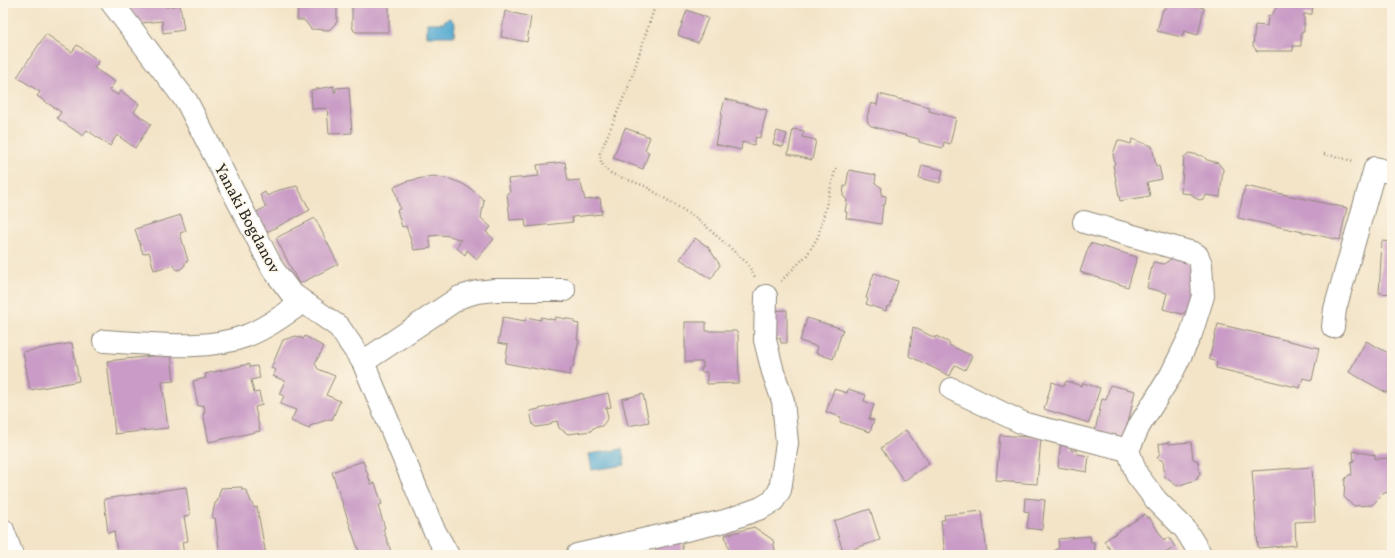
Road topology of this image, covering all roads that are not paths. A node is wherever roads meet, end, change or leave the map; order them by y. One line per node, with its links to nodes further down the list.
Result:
1 (112, 3): 6 (street, Yanaki Bogdanov)
2 (1384, 170): 7 (street)
3 (1084, 222): 11 (street)
4 (564, 290): 9 (street)
5 (766, 296): 15 (street)
6 (303, 302): 8 (street); 9 (street, Yanaki Bogdanov)
7 (1333, 327)
8 (104, 342)
9 (363, 362): 14 (street, Yanaki Bogdanov)
10 (952, 389): 11 (street)
11 (1128, 450): 16 (street)
12 (3, 530): 13 (street)
13 (12, 555)
14 (448, 555)
15 (577, 555)
16 (1201, 555)

